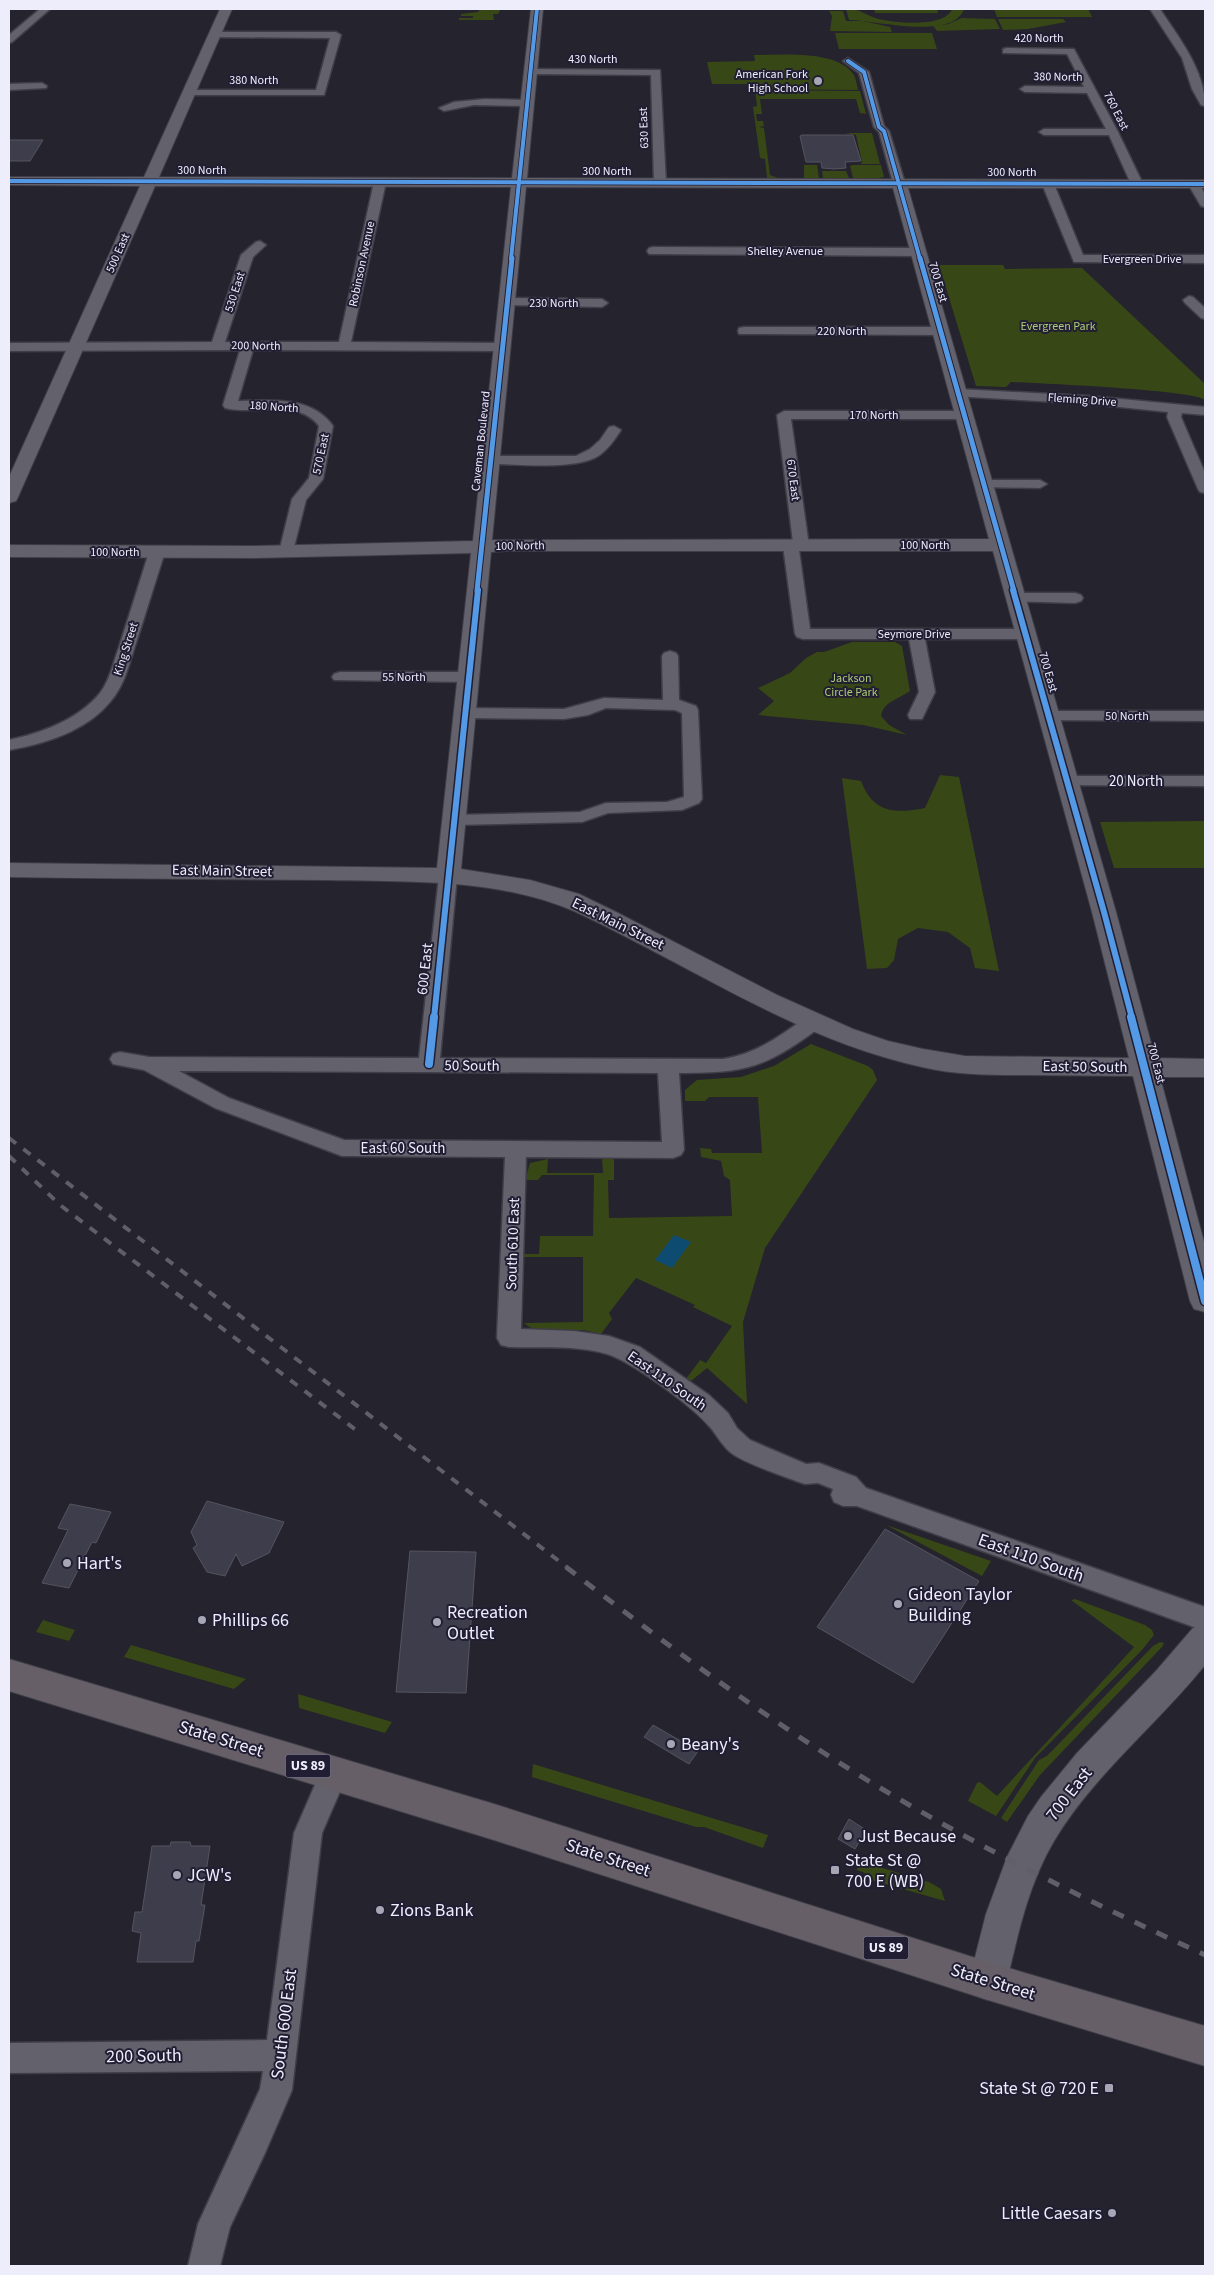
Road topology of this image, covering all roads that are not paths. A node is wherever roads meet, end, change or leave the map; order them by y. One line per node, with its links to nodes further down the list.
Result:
1 (45, 9): 6 (street)
2 (226, 9): 5 (street, 500 East)
3 (537, 9): 10 (street, Caveman Boulevard)
4 (1155, 9): 12 (street)
5 (214, 35): 17 (street, 500 East); 17 (street, 380 North)
6 (9, 40)
7 (1070, 50): 8 (street, 420 North); 16 (street, 760 East)
8 (1007, 51)
9 (848, 60): 28 (street, 700 East)
10 (530, 72): 11 (street, 430 North); 18 (street, Caveman Boulevard)
11 (656, 72): 27 (street, 630 East)
12 (1200, 81): 19 (street)
13 (42, 86): 14 (street)
14 (9, 87)
15 (1025, 89): 16 (street, 380 North)
16 (1091, 90): 22 (street, 760 East)
17 (189, 93): 24 (street, 500 East)
18 (527, 102): 20 (street); 26 (street, Caveman Boulevard)
19 (1205, 103)
20 (444, 108)
21 (1044, 132): 22 (street)
22 (1113, 132): 30 (street, 760 East)
23 (9, 181): 24 (street, 300 North)
24 (149, 181): 25 (street, 300 North); 44 (street, 500 East)
25 (380, 182): 26 (street, 300 North); 47 (street, Robinson Avenue)
26 (519, 182): 27 (street, 300 North); 38 (street, Caveman Boulevard)
27 (660, 183): 28 (street, 300 North)
28 (899, 183): 29 (street, 300 North); 35 (street, 700 East)
29 (1048, 184): 30 (street, 300 North); 36 (street, Evergreen Drive)
30 (1137, 184): 31 (street, 300 North)
31 (1200, 184): 32 (street)
32 (1205, 204)
33 (260, 245): 43 (street, 530 East)
34 (652, 251): 35 (street, Shelley Avenue)
35 (918, 252): 42 (street, 700 East)
36 (1205, 259)
37 (1205, 300): 40 (street)
38 (507, 302): 39 (street, 230 North); 48 (street, Caveman Boulevard)
39 (602, 303)
40 (1205, 315)
41 (744, 331): 42 (street, 220 North)
42 (940, 331): 49 (street, 700 East)
43 (217, 345): 44 (street, 200 North); 45 (street, 200 North)
44 (76, 346): 46 (street, 200 North); 60 (street, 500 East)
45 (247, 346): 47 (street, 200 North); 52 (street, 180 North)
46 (9, 347)
47 (344, 347): 48 (street, 200 North)
48 (503, 347): 56 (street, Caveman Boulevard)
49 (958, 393): 50 (street, Fleming Drive); 54 (street, 700 East)
50 (1176, 408): 51 (street, Fleming Drive); 59 (street)
51 (1205, 411)
52 (316, 414): 66 (street, 570 East)
53 (784, 415): 54 (street, 170 North); 62 (street, 670 East)
54 (964, 415): 57 (street, 700 East)
55 (614, 430): 56 (street)
56 (491, 460): 63 (street, Caveman Boulevard)
57 (983, 484): 58 (street); 61 (street, 700 East)
58 (1040, 484)
59 (1205, 489)
60 (9, 497)
61 (1001, 545): 62 (street, 100 North); 67 (street, 700 East)
62 (796, 546): 63 (street, 100 North); 69 (street, 670 East)
63 (482, 547): 66 (street, 100 North); 74 (street, Caveman Boulevard)
64 (9, 551): 65 (street, 100 North)
65 (157, 552): 66 (street, 100 North); 80 (street, King Street)
66 (286, 552)
67 (1015, 598): 68 (street); 71 (street, 700 East)
68 (1075, 598)
69 (802, 634): 70 (street, Seymore Drive)
70 (916, 634): 71 (street, Seymore Drive); 77 (street)
71 (1026, 634): 78 (street, 700 East)
72 (670, 656): 75 (street)
73 (340, 676): 74 (street, 55 North)
74 (469, 677): 76 (street, Caveman Boulevard)
75 (675, 704): 76 (street); 83 (street)
76 (465, 713): 83 (street, Caveman Boulevard)
77 (916, 715)
78 (1048, 716): 79 (street, 50 North); 81 (street, 700 East)
79 (1205, 716)
80 (9, 745)
81 (1067, 781): 82 (street, 20 North); 92 (street, 700 East)
82 (1205, 781)
83 (454, 820): 85 (street, Caveman Boulevard)
84 (9, 870): 85 (street, East Main Street)
85 (448, 876): 86 (street, East Main Street); 89 (street, 600 East)
86 (812, 1023): 90 (street, East Main Street); 91 (street, 50 South)
87 (120, 1059): 88 (street, 50 South)
88 (150, 1064): 89 (street, 50 South); 94 (street, East 60 South)
89 (428, 1064): 91 (street, 50 South)
90 (965, 1065): 92 (street, East 50 South)
91 (668, 1067): 94 (street, East 60 South)
92 (1146, 1068): 93 (street, East 50 South); 95 (street, 700 East)
93 (1205, 1068)
94 (516, 1149): 96 (street, South 610 East)
95 (1205, 1302)
96 (509, 1338): 97 (street, East 110 South)
97 (1205, 1619)
98 (1205, 1639): 101 (street, 700 East)
99 (9, 1675): 100 (main road, State Street / US 89)
100 (334, 1774): 101 (main road, State Street / US 89); 103 (street, South 600 East)
101 (988, 1981): 102 (main road, State Street / US 89)
102 (1205, 2046)
103 (279, 2055): 104 (street, 200 South); 105 (street, South 600 East)
104 (9, 2058)
105 (204, 2266)

